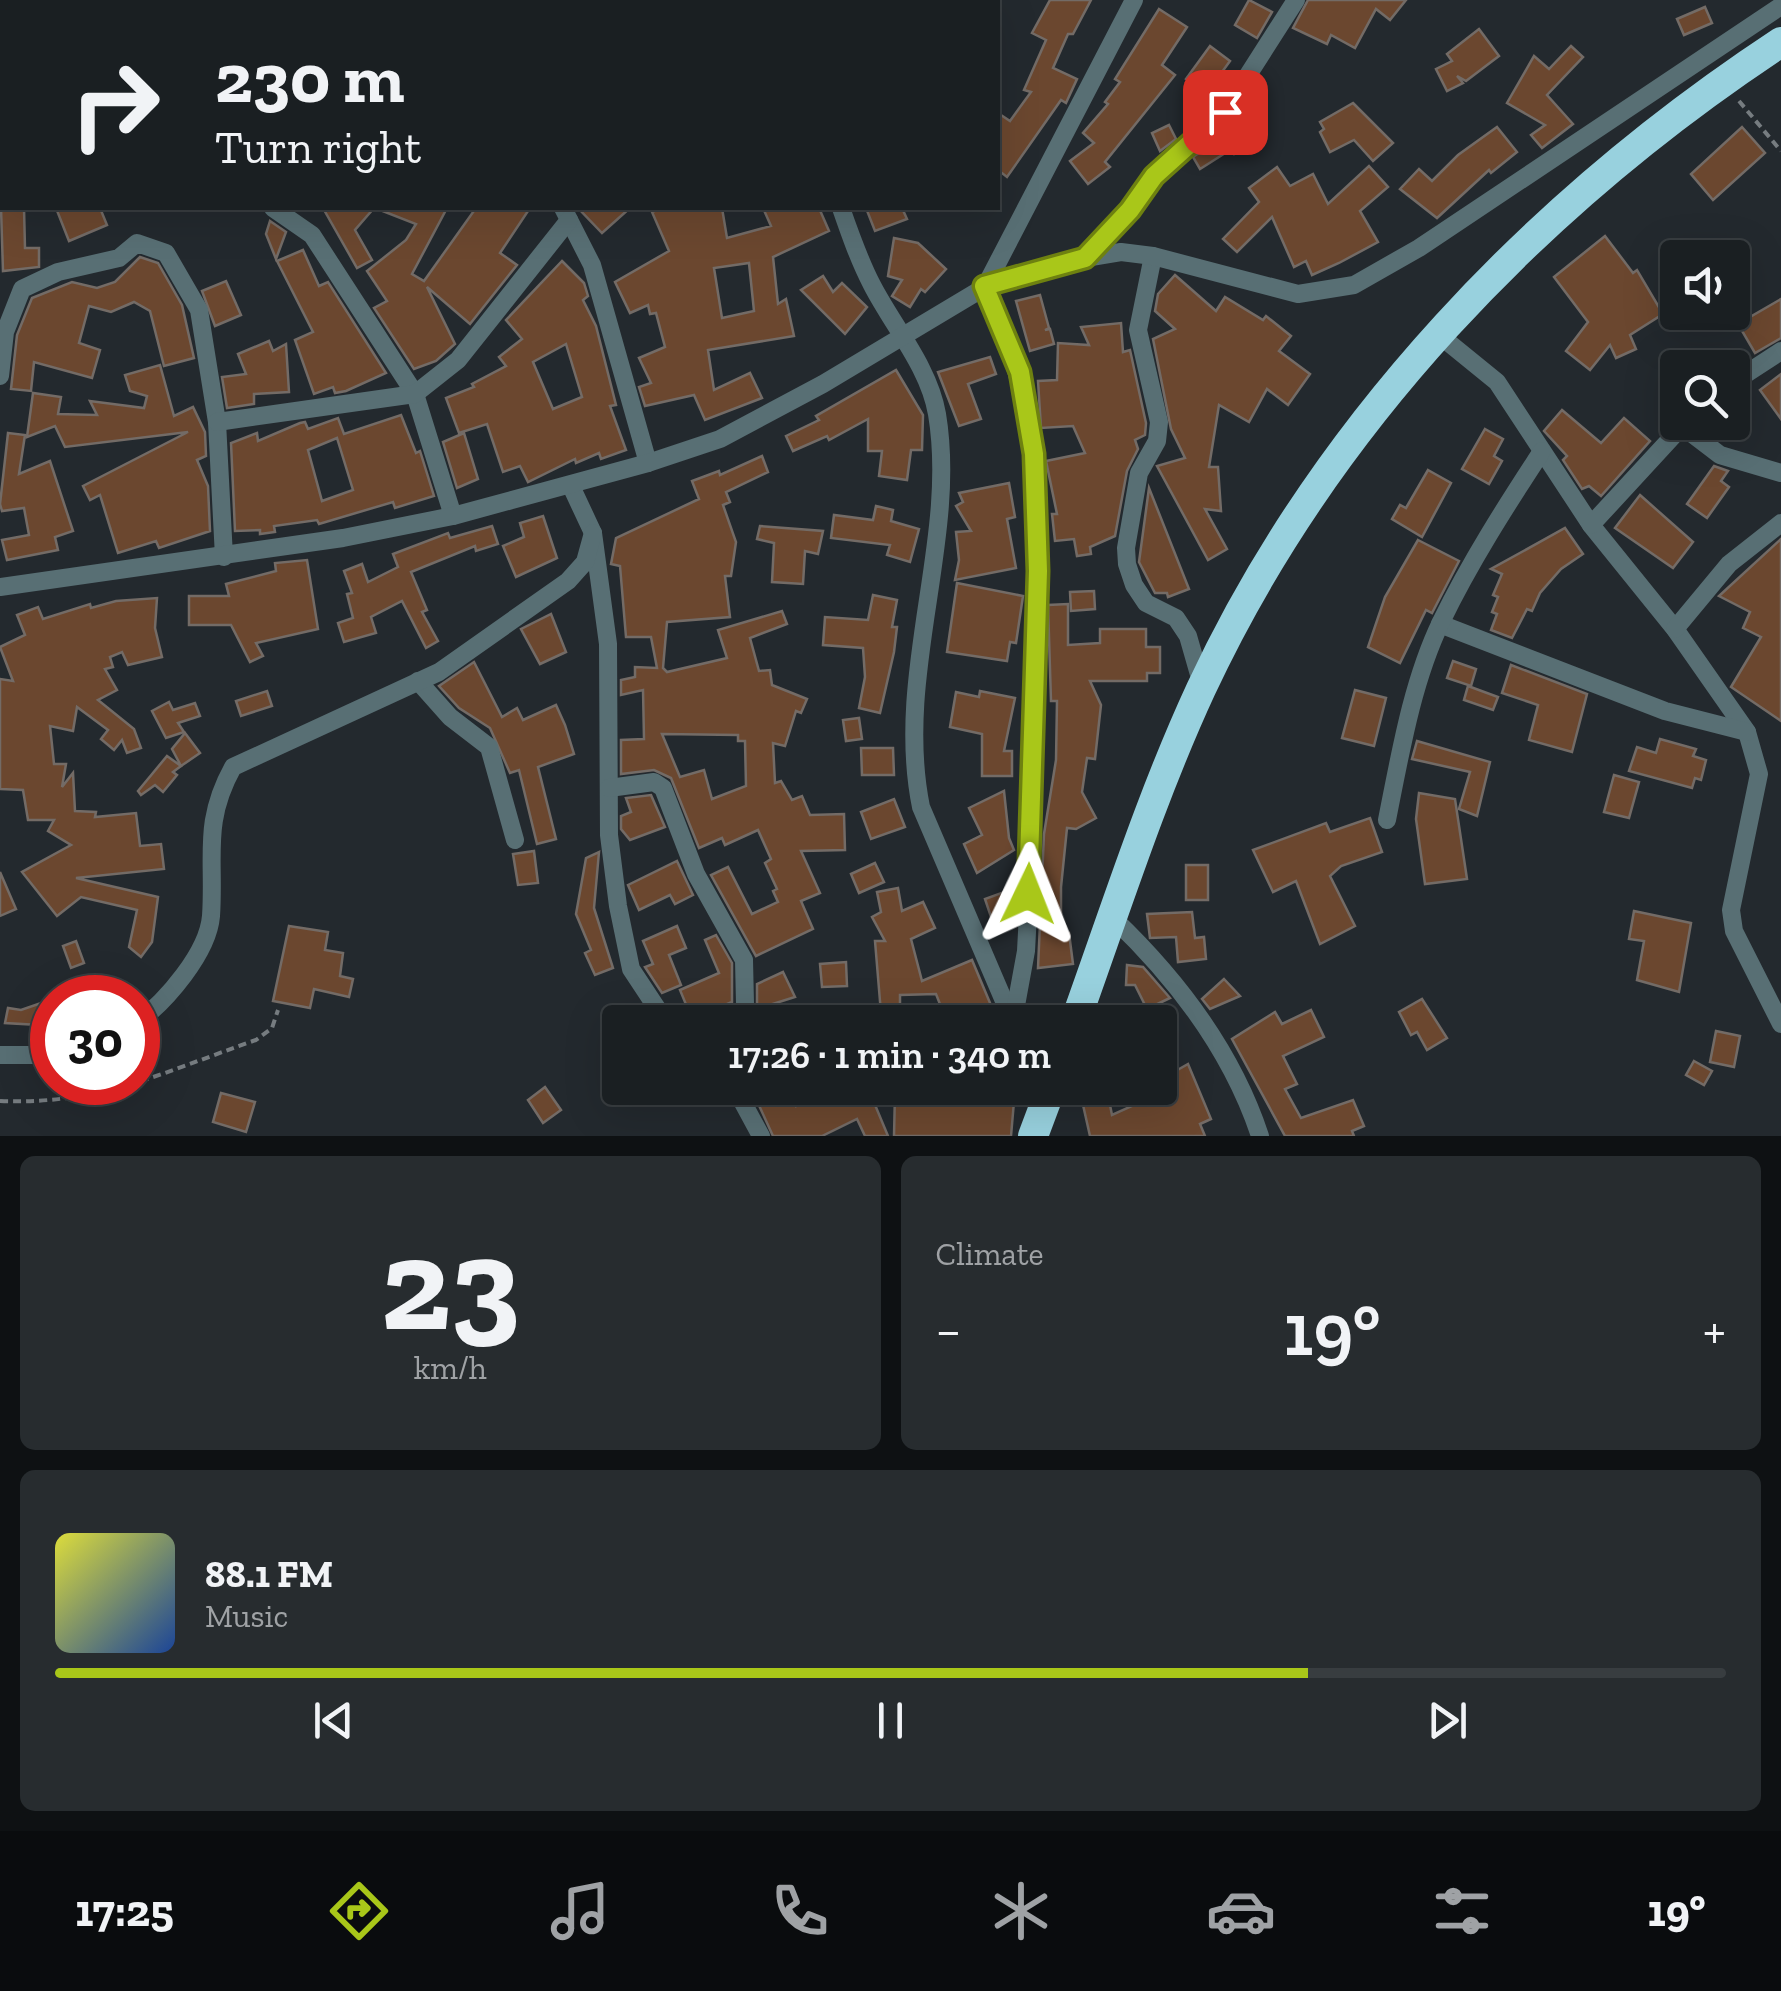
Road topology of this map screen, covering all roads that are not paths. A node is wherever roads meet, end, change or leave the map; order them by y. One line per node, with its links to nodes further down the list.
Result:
1 (1134, 0): 10 (street)
2 (1296, 0): 9 (street)
3 (1781, 6): 8 (street)
4 (1781, 42): 11 (highway)
5 (276, 210): 16 (street)
6 (842, 210): 12 (street)
7 (566, 214): 16 (street); 21 (street)
8 (1153, 256): 9 (street); 33 (street)
9 (1085, 258): 10 (street)
10 (984, 286): 12 (street); 12 (street)
11 (1438, 334): 20 (street); 33 (highway)
12 (902, 336): 21 (street)
13 (1781, 352): 14 (street)
14 (1750, 372)
15 (0, 376): 17 (street)
16 (415, 394): 17 (street); 24 (street)
17 (217, 422): 28 (street)
18 (1669, 440): 26 (street)
19 (1703, 440): 22 (street)
20 (1542, 451): 26 (street); 30 (street)
21 (648, 464): 23 (street)
22 (1781, 472)
23 (571, 486): 24 (street); 27 (street)
24 (453, 516): 28 (street)
25 (1781, 523): 31 (street)
26 (1591, 525): 31 (street)
27 (593, 534): 32 (street); 35 (street)
28 (224, 558): 29 (street)
29 (0, 587)
30 (1440, 624): 34 (street); 36 (street)
31 (1675, 629): 34 (street)
32 (418, 682): 37 (street); 39 (street)
33 (1202, 686): 38 (highway)
34 (1747, 732): 43 (street)
35 (608, 788): 40 (street); 41 (street)
36 (1387, 820)
37 (515, 840)
38 (1113, 918): 42 (highway); 48 (street)
39 (160, 999)
40 (655, 1005)
41 (745, 1005)
42 (1081, 1005)
43 (1781, 1024)
44 (0, 1055): 45 (street)
45 (30, 1055)
46 (745, 1105): 47 (street)
47 (761, 1136)
48 (1260, 1136)

